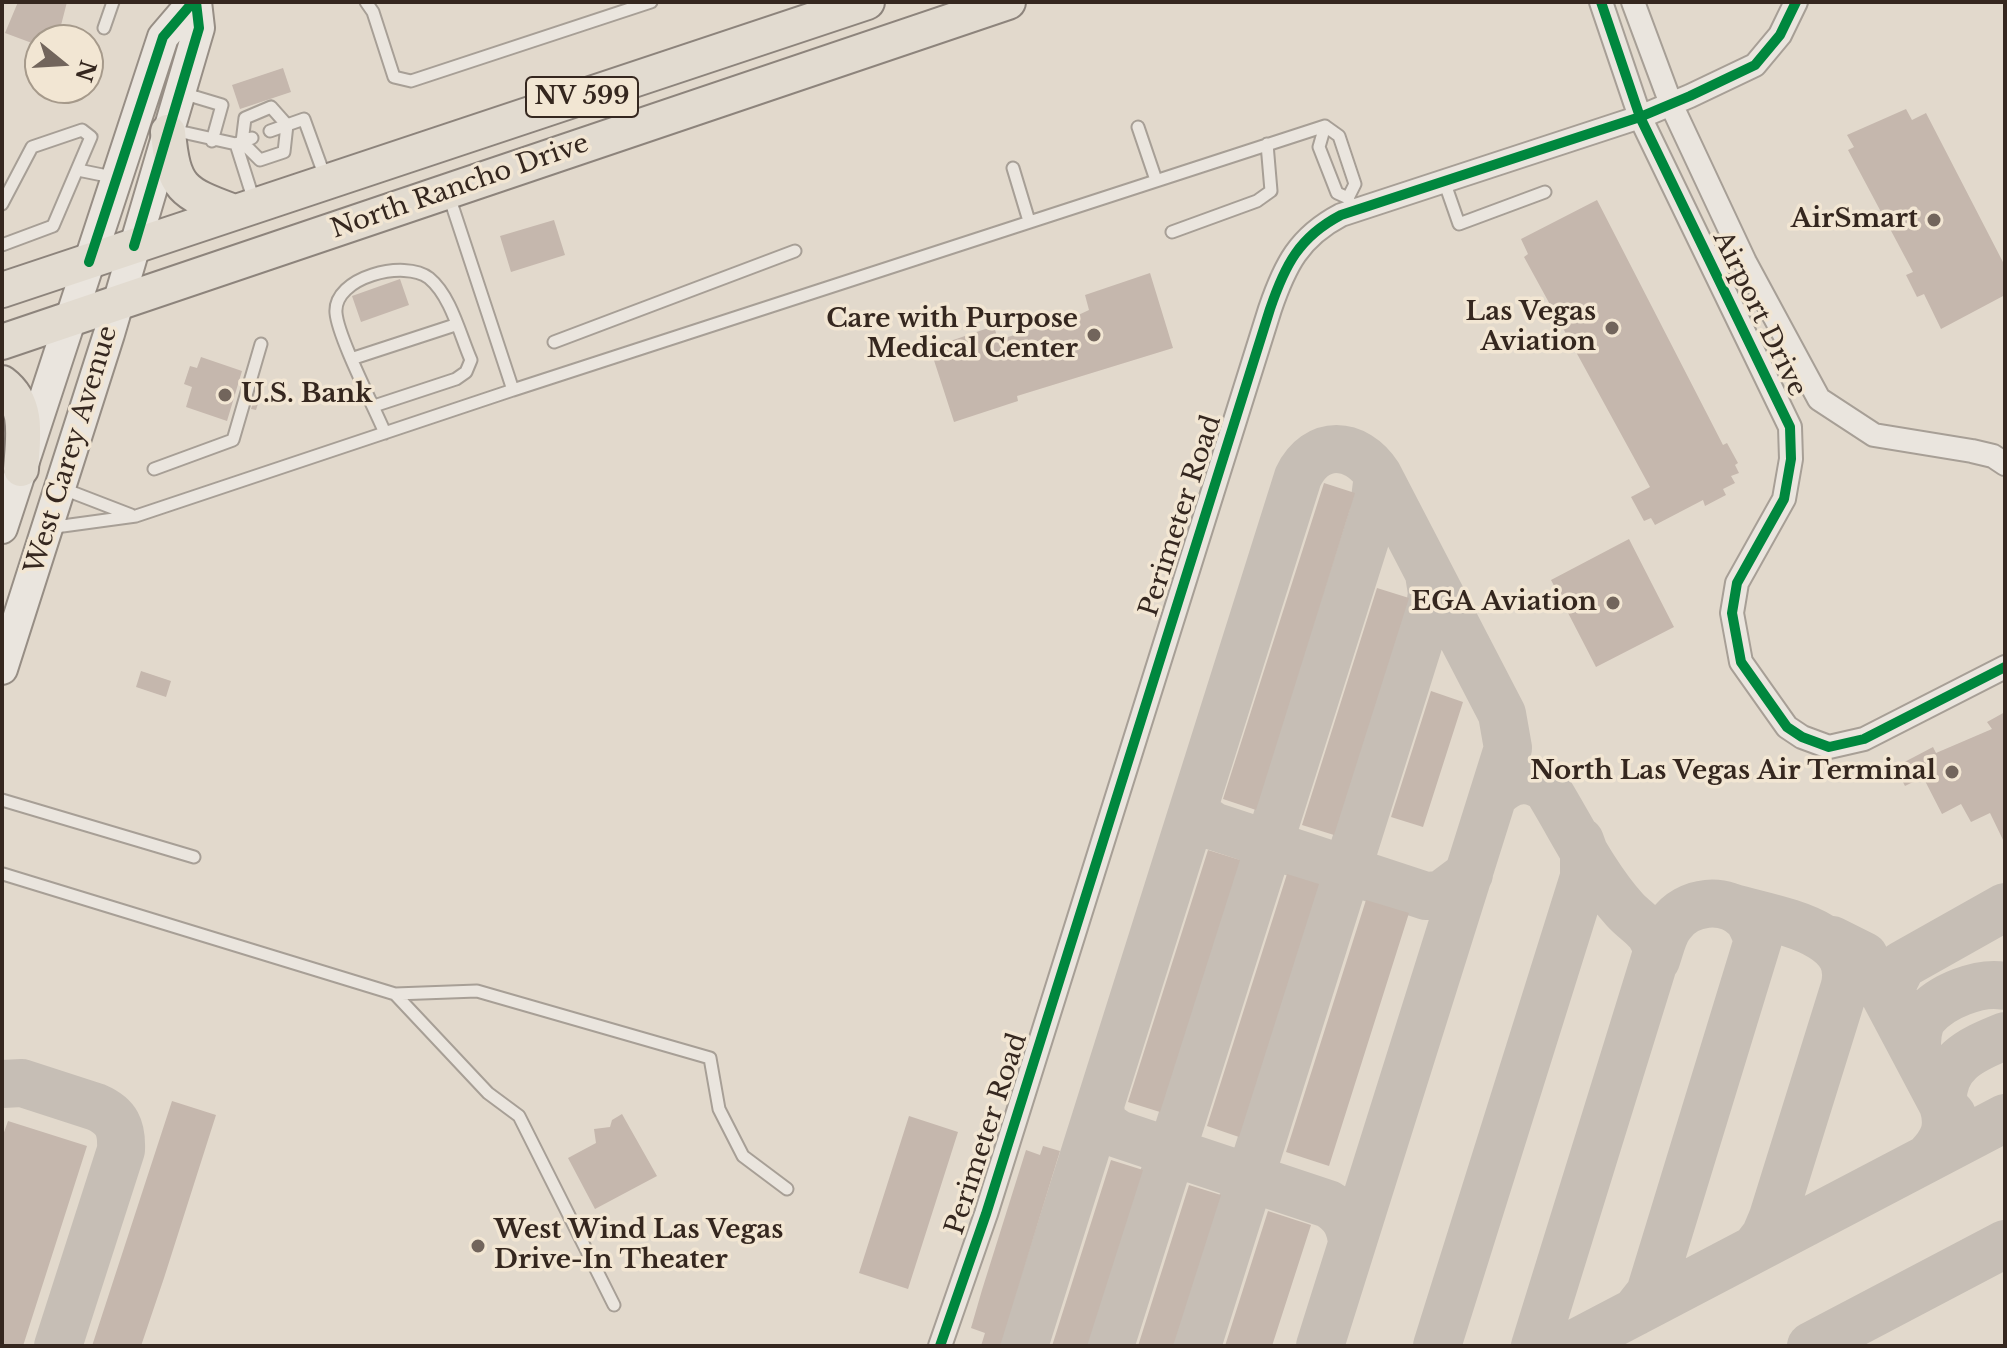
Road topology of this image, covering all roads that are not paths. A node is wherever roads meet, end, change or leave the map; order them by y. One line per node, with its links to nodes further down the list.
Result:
1 (113, 2): 11 (lane)
2 (194, 2): 13 (main road, West Carey Avenue); 26 (main road, West Carey Avenue)
3 (366, 2): 4 (lane)
4 (651, 2)
5 (867, 2): 29 (main road, North Rancho Drive / NV 599)
6 (888, 2): 12 (main road)
7 (1008, 2): 12 (main road, North Rancho Drive / NV 599)
8 (1601, 2): 15 (street, Airport Drive)
9 (1633, 2): 14 (street, Airport Drive)
10 (1796, 2): 14 (street, Perimeter Road)
11 (104, 28)
12 (805, 70): 30 (main road, North Rancho Drive / NV 599)
13 (180, 92): 19 (main road, West Carey Avenue); 21 (lane)
14 (1671, 104): 15 (street, Perimeter Road); 51 (street, Airport Drive)
15 (1640, 117): 28 (street, Perimeter Road); 58 (street, Airport Drive)
16 (287, 125): 20 (lane); 22 (lane); 22 (lane); 29 (lane)
17 (1325, 126): 23 (lane); 33 (lane); 33 (lane)
18 (1138, 127): 27 (lane)
19 (168, 130): 21 (lane); 34 (main road); 39 (main road, West Carey Avenue)
20 (270, 131)
21 (212, 141): 22 (lane)
22 (244, 141): 34 (lane)
23 (1267, 144): 27 (lane); 36 (lane)
24 (1013, 168): 35 (lane)
25 (78, 170): 26 (lane); 32 (lane); 37 (lane)
26 (117, 178): 41 (main road, West Carey Avenue)
27 (1156, 180): 35 (lane)
28 (1444, 181): 31 (lane); 33 (street, Perimeter Road)
29 (327, 182): 34 (main road, North Rancho Drive / NV 599)
30 (448, 190): 39 (main road, North Rancho Drive / NV 599); 48 (lane)
31 (1545, 192)
32 (2, 204)
33 (1350, 204): 66 (street, Perimeter Road)
34 (244, 209): 39 (main road, North Rancho Drive / NV 599)
35 (1029, 221): 48 (lane)
36 (1172, 232)
37 (2, 245)
38 (795, 251): 44 (lane)
39 (125, 275): 41 (main road, North Rancho Drive / NV 599); 41 (main road, North Rancho Drive / NV 599); 54 (main road, West Carey Avenue)
40 (2, 290): 41 (main road, North Rancho Drive / NV 599)
41 (79, 290): 43 (main road, North Rancho Drive / NV 599); 52 (main road, West Carey Avenue)
42 (455, 325): 46 (lane); 46 (lane); 49 (lane)
43 (2, 342)
44 (554, 342)
45 (261, 344): 53 (lane)
46 (354, 358): 49 (lane)
47 (2, 383): 52 (main road)
48 (513, 390): 50 (lane)
49 (374, 406): 50 (lane)
50 (385, 433): 55 (lane)
51 (2005, 464)
52 (21, 469): 56 (main road, West Carey Avenue)
53 (154, 469)
54 (61, 488): 55 (lane); 57 (main road, West Carey Avenue)
55 (136, 516): 57 (lane)
56 (2, 528)
57 (48, 528): 59 (main road, West Carey Avenue)
58 (2005, 667)
59 (2, 669)
60 (2, 800): 61 (lane)
61 (194, 857)
62 (2, 873): 63 (lane)
63 (395, 994): 64 (lane); 65 (lane)
64 (787, 1189)
65 (614, 1305)
66 (940, 1346)

